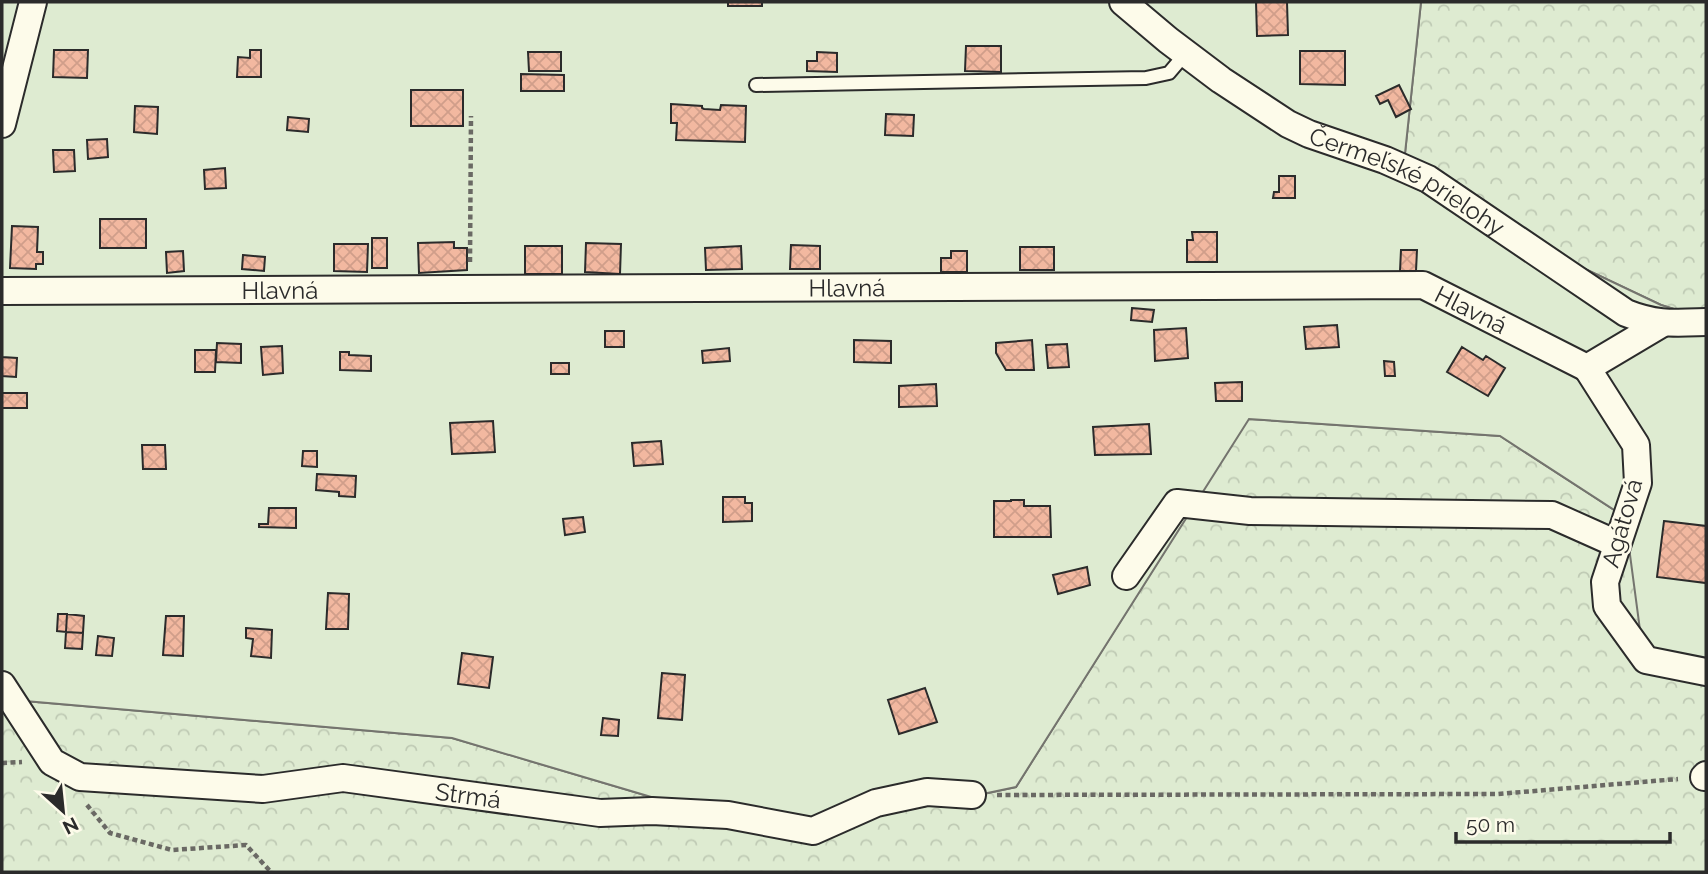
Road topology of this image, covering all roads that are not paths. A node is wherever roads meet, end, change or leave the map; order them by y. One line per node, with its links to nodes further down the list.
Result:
1 (33, 2): 5 (street)
2 (1123, 2): 3 (street, Čermeľské prielohy)
3 (1186, 53): 4 (lane); 8 (street, Čermeľské prielohy)
4 (756, 85)
5 (3, 115)
6 (2, 291): 9 (street, Hlavná)
7 (1706, 323): 8 (street, Čermeľské prielohy)
8 (1661, 324): 9 (street)
9 (1587, 368): 10 (street, Agátová)
10 (1617, 544): 11 (street); 12 (street, Agátová)
11 (1126, 576)
12 (1706, 672)
13 (2, 685): 14 (street, Strmá)
14 (972, 795)

